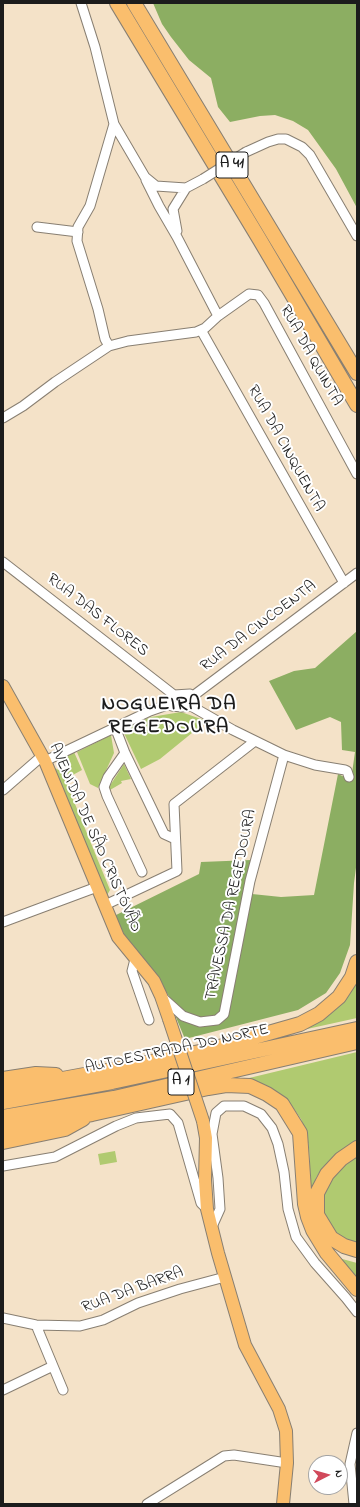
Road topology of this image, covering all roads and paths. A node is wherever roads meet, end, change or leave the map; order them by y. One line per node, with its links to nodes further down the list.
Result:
1 (81, 3): 4 (street)
2 (118, 3): 18 (highway, A 41)
3 (134, 3): 17 (highway, A 41)
4 (114, 124): 5 (street); 11 (street)
5 (145, 177): 6 (street); 8 (street)
6 (168, 187): 7 (street); 8 (street); 9 (street)
7 (186, 188): 9 (street); 12 (street, bridge)
8 (161, 209): 13 (street)
9 (174, 209): 13 (street)
10 (37, 227): 11 (street)
11 (78, 232): 16 (street)
12 (357, 236)
13 (177, 237): 14 (street)
14 (218, 316): 15 (street); 20 (street, RUA DA QUINTA)
15 (201, 330): 16 (street); 23 (street, RUA DA CINQUENTA)
16 (109, 346): 19 (street)
17 (357, 373)
18 (357, 405)
19 (3, 418)
20 (357, 474)
21 (3, 562): 25 (street, RUA DAS FLORES)
22 (357, 573): 23 (street, RUA DA CINCOENTA)
23 (344, 583): 26 (street, RUA DA CINCOENTA)
24 (3, 686): 33 (main road, AVENIDA DE SÃO CRISTÓVÃO)
25 (174, 695): 26 (street); 27 (street)
26 (193, 696): 28 (street)
27 (170, 704): 28 (street); 29 (street)
28 (191, 706): 30 (street)
29 (115, 727): 31 (street); 33 (street)
30 (255, 741): 32 (street); 36 (street)
31 (125, 753): 36 (street); 37 (street)
32 (284, 755): 34 (street); 43 (street, TRAVESSA DA REGEDOURA)
33 (43, 759): 35 (street); 38 (main road, AVENIDA DE SÃO CRISTÓVÃO)
34 (349, 777)
35 (3, 790)
36 (175, 839): 39 (street)
37 (142, 872)
38 (97, 887): 39 (main road, AVENIDA DE SÃO CRISTÓVÃO); 40 (street)
39 (105, 905): 41 (main road, AVENIDA DE SÃO CRISTÓVÃO)
40 (3, 922)
41 (136, 959): 43 (main road, AVENIDA DE SÃO CRISTÓVÃO); 44 (street)
42 (357, 962): 47 (highway)
43 (161, 996): 57 (main road, AVENIDA DE SÃO CRISTÓVÃO, bridge)
44 (149, 1020)
45 (357, 1029): 50 (highway, AUTOESTRADA DO NORTE / A 1)
46 (357, 1042): 52 (highway, AUTOESTRADA DO NORTE / A 1)
47 (77, 1076): 48 (highway); 49 (highway)
48 (3, 1079)
49 (3, 1090)
50 (3, 1102)
51 (92, 1114): 53 (highway); 54 (highway); 59 (highway)
52 (3, 1117)
53 (3, 1129)
54 (3, 1142)
55 (357, 1148): 60 (highway)
56 (3, 1166): 57 (street)
57 (206, 1209): 58 (main road, AVENIDA DE SÃO CRISTÓVÃO)
58 (212, 1229): 62 (main road, AVENIDA DE SÃO CRISTÓVÃO); 64 (street)
59 (313, 1230): 61 (highway); 63 (highway)
60 (357, 1250)
61 (357, 1258)
62 (225, 1277): 66 (street, RUA DA BARRA); 71 (main road, AVENIDA DE SÃO CRISTÓVÃO)
63 (357, 1289)
64 (357, 1312)
65 (3, 1318): 66 (street, RUA DA BARRA)
66 (36, 1325): 67 (street)
67 (53, 1366): 68 (street); 69 (street)
68 (3, 1390)
69 (64, 1390)
70 (357, 1433): 74 (street)
71 (287, 1462): 72 (street); 73 (main road, AVENIDA DE SÃO CRISTÓVÃO)
72 (147, 1504)
73 (283, 1504)
74 (354, 1504)

